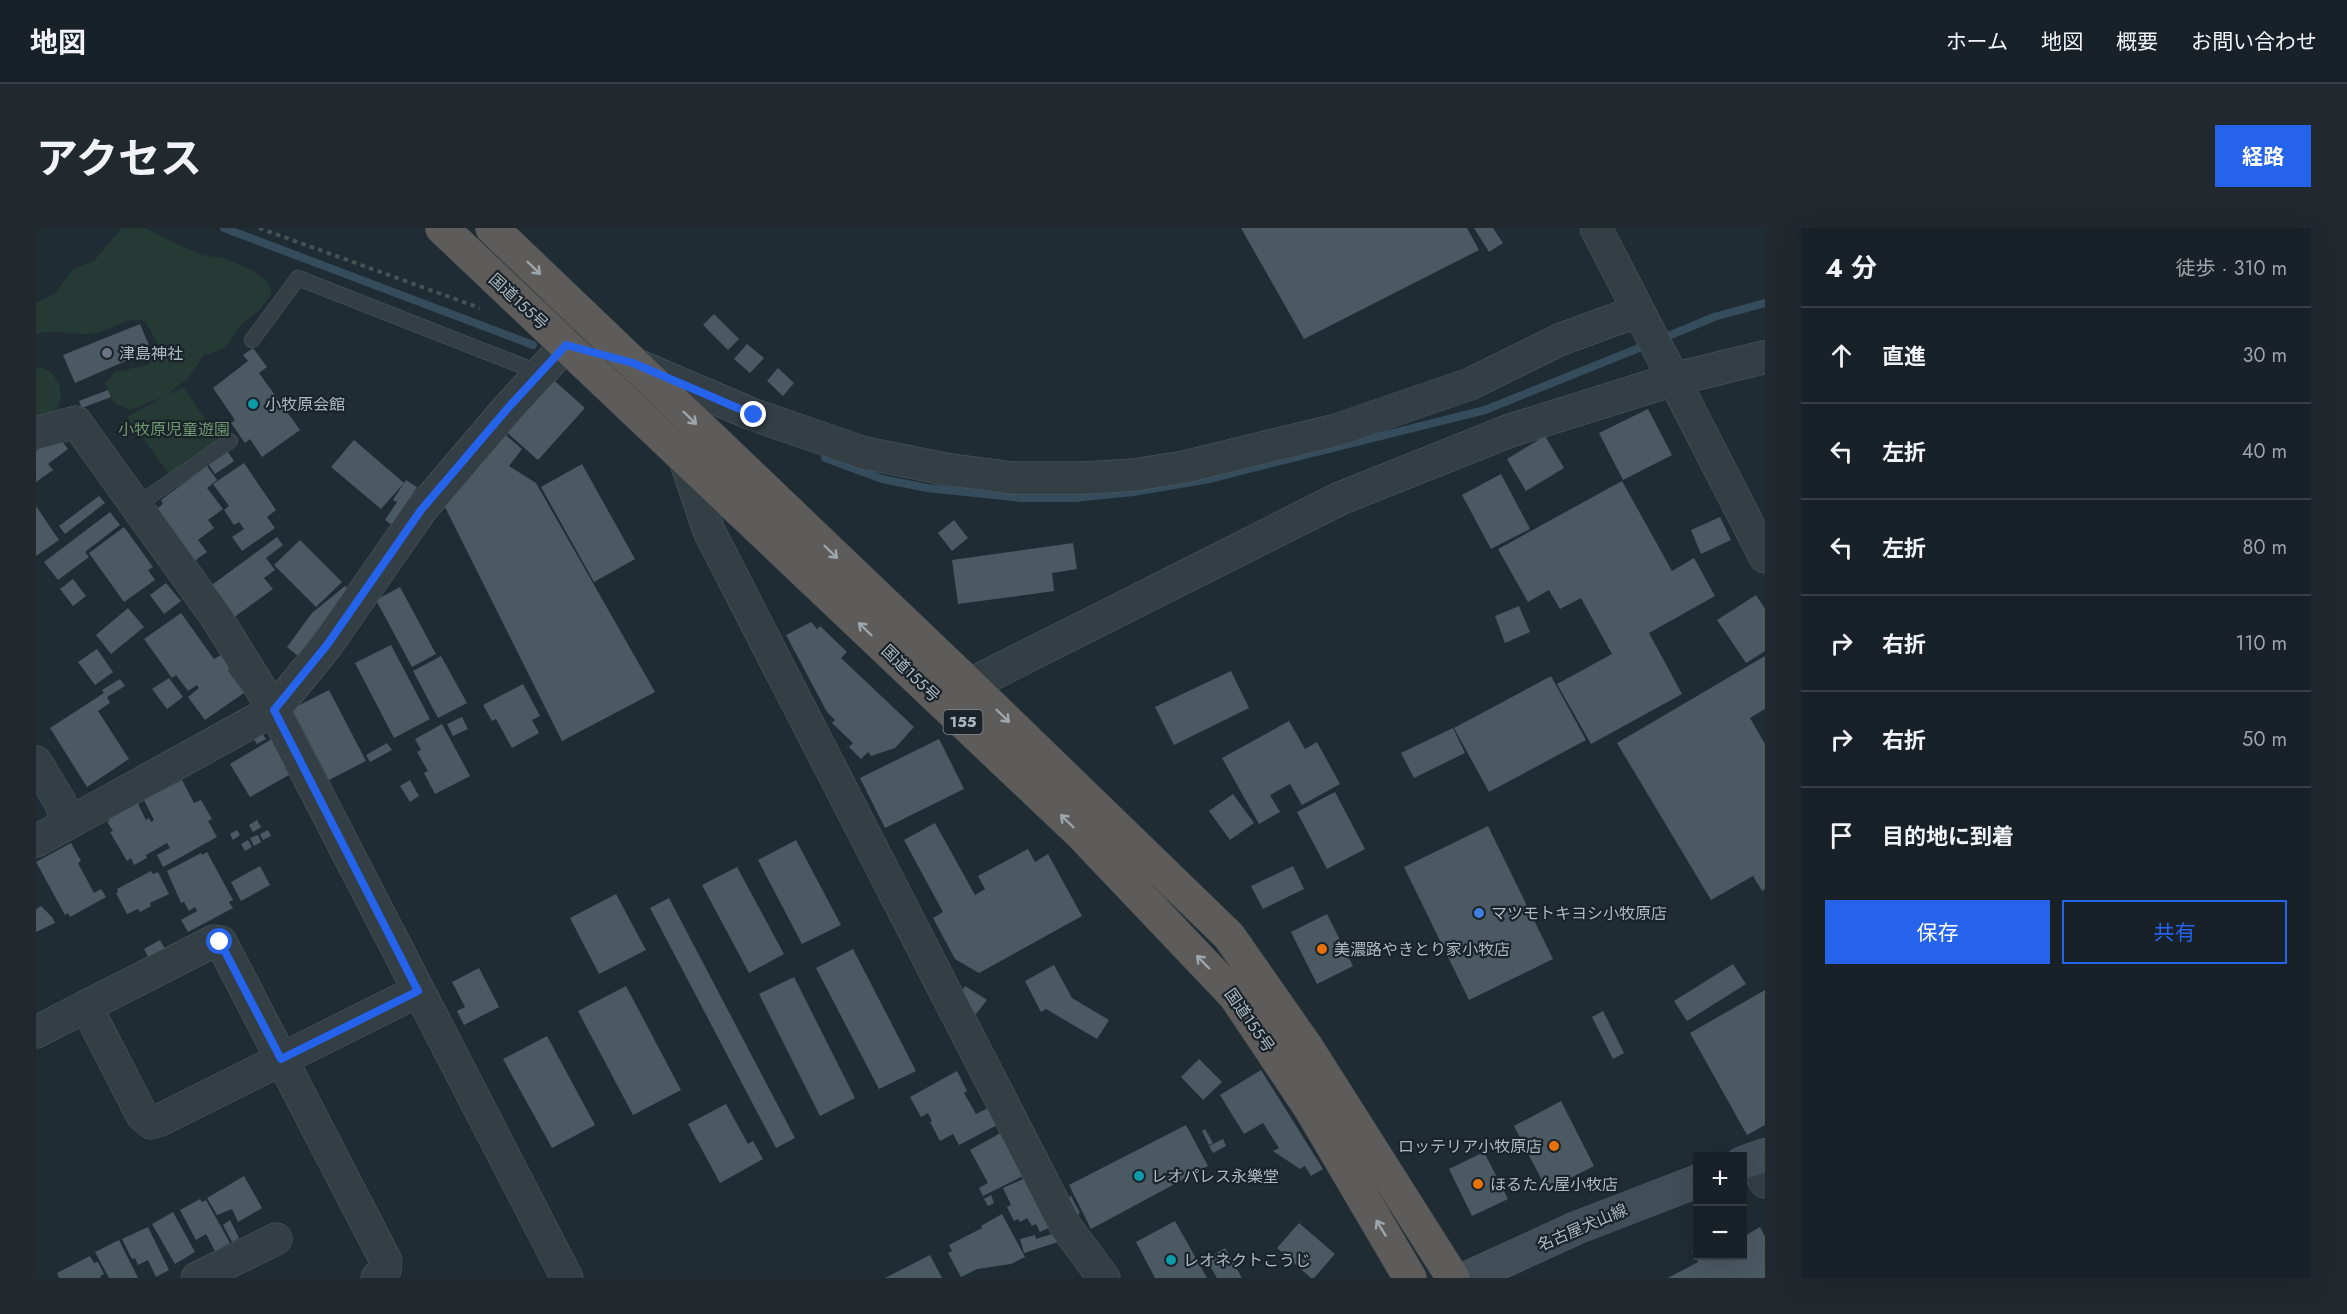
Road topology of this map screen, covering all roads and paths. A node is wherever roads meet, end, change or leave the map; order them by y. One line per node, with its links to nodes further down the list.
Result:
1 (259, 228): 5 (path)
2 (442, 228): 8 (highway, 国道155号 / 155)
3 (492, 228): 10 (highway, 国道155号 / 155, one-way to 10)
4 (1596, 228): 6 (street)
5 (489, 311)
6 (1642, 318): 10 (street); 11 (street)
7 (252, 340): 12 (lane)
8 (566, 345): 10 (street); 12 (street); 15 (highway, 国道155号 / 155)
9 (1765, 357): 11 (street)
10 (633, 363): 18 (highway, 国道155号 / 155, one-way to 18)
11 (1669, 368): 17 (street); 18 (street)
12 (540, 373): 19 (street)
13 (36, 433): 16 (street)
14 (230, 441): 16 (lane)
15 (684, 457): 32 (street); 33 (highway, 国道155号 / 155, one-way to 15)
16 (135, 506): 19 (street)
17 (1765, 557)
18 (970, 685): 34 (highway, 国道155号 / 155, one-way to 34)
19 (274, 710): 21 (street); 23 (street)
20 (36, 762): 21 (street)
21 (68, 823): 22 (street)
22 (36, 841)
23 (418, 991): 26 (street); 31 (street)
24 (86, 1006): 25 (street); 26 (street); 26 (street)
25 (36, 1032)
26 (281, 1059): 30 (street)
27 (1693, 1183): 35 (main road, 名古屋犬山線)
28 (276, 1239): 29 (street)
29 (197, 1278)
30 (377, 1278)
31 (567, 1278)
32 (1104, 1278)
33 (1410, 1278)
34 (1453, 1278)
35 (1467, 1278)

